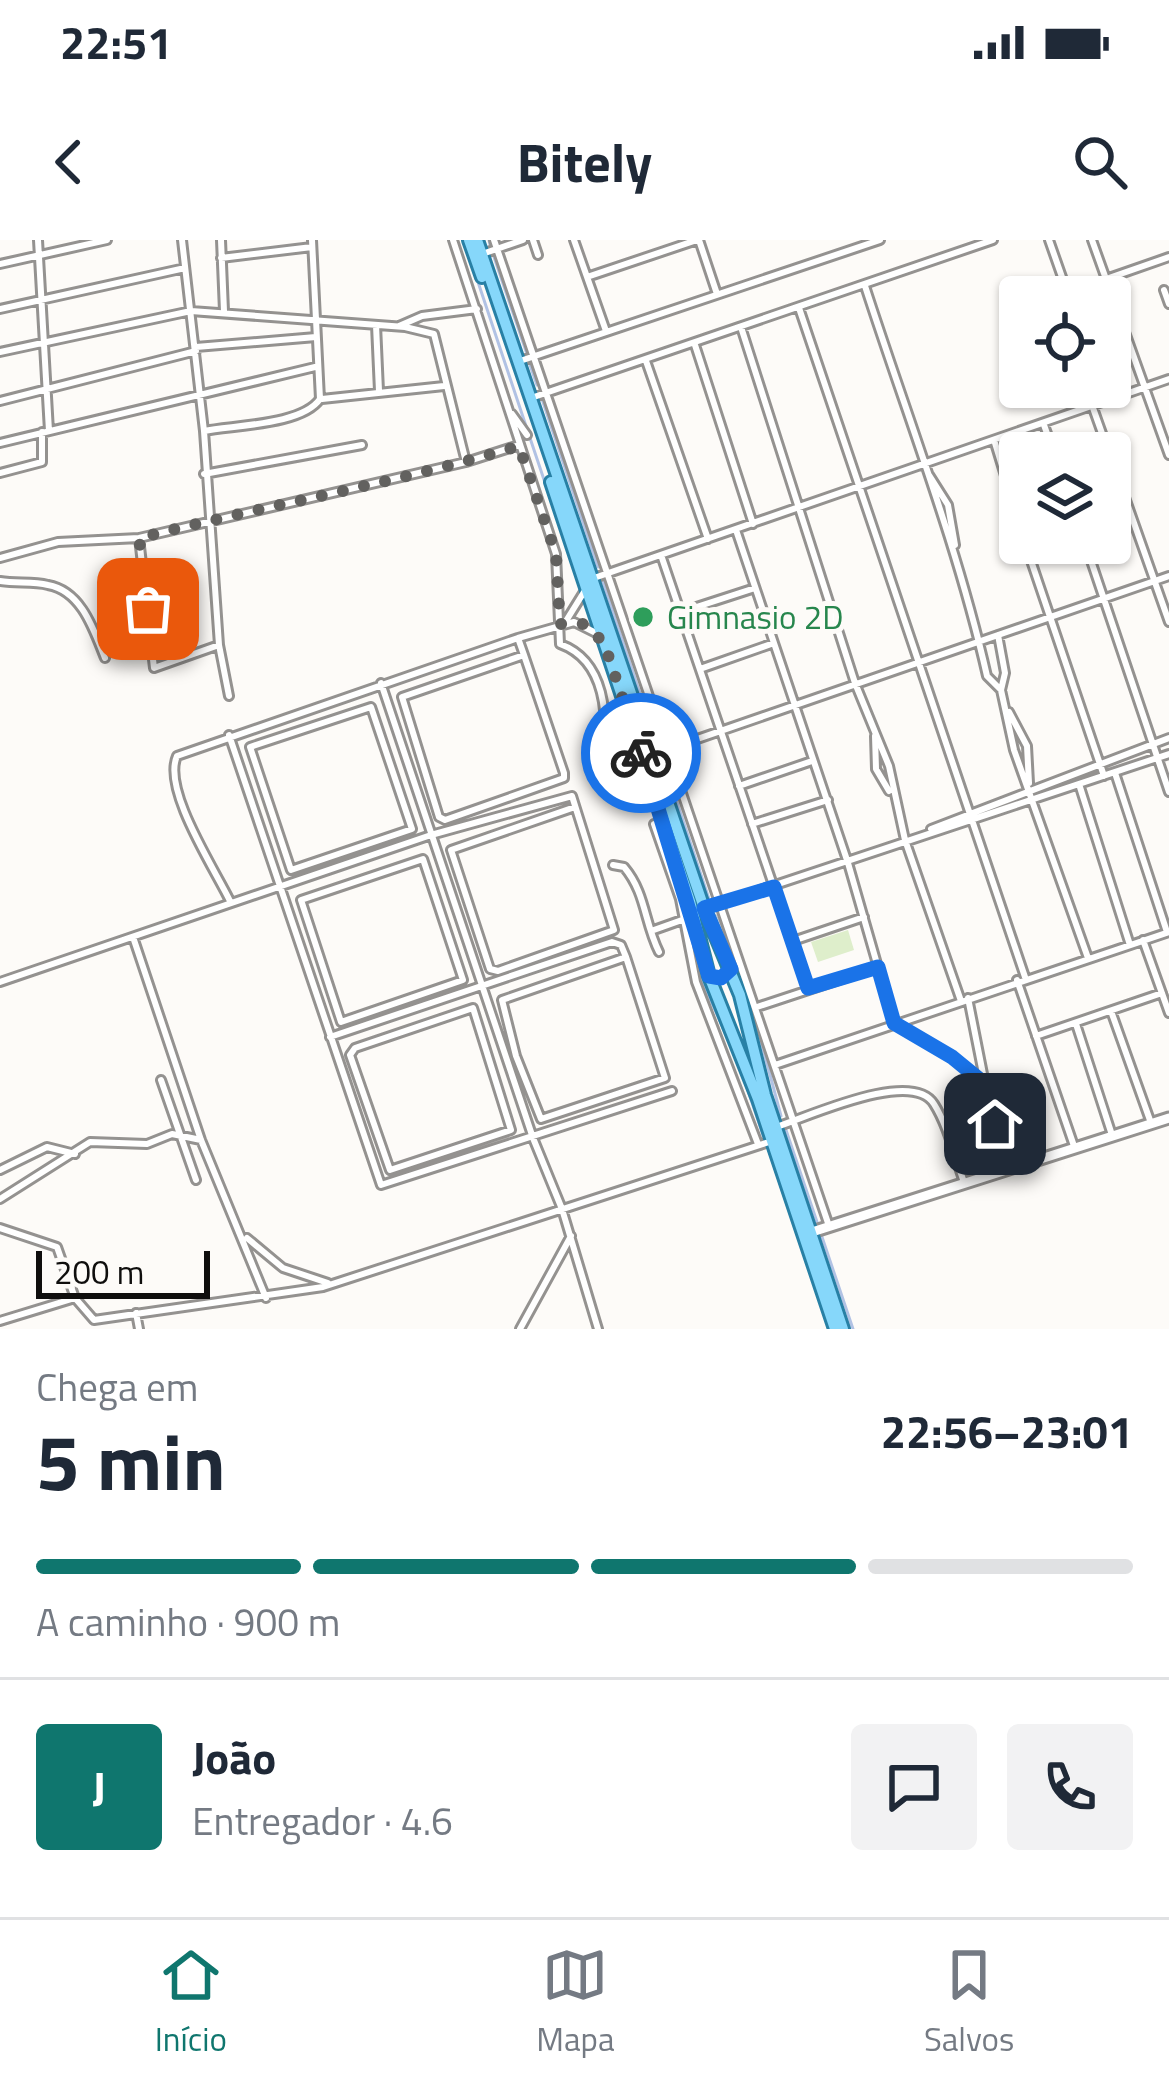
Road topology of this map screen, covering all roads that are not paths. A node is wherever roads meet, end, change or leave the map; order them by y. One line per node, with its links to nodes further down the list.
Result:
1 (38, 240): 20 (street)
2 (106, 240): 20 (street)
3 (182, 240): 25 (street)
4 (220, 240): 22 (street)
5 (453, 240): 37 (street)
6 (473, 240): 19 (main road); 74 (main road)
7 (523, 240): 17 (street)
8 (533, 240): 21 (street)
9 (574, 240): 29 (street)
10 (698, 240): 29 (street); 32 (street)
11 (839, 240): 18 (street)
12 (880, 240): 18 (street)
13 (993, 240): 30 (street)
14 (1049, 240): 26 (street)
15 (1092, 240): 27 (street)
16 (312, 243): 22 (street); 40 (street)
17 (496, 244): 19 (street); 51 (street)
18 (843, 252): 32 (street)
19 (482, 254): 53 (main road)
20 (39, 255): 24 (street); 33 (street)
21 (538, 255)
22 (221, 257): 38 (street)
23 (1169, 257): 28 (street)
24 (0, 264)
25 (184, 268): 33 (street); 39 (street)
26 (1062, 276)
27 (1105, 276)
28 (1112, 276)
29 (587, 277): 44 (street)
30 (865, 286): 35 (street); 82 (street)
31 (1164, 290): 34 (street)
32 (717, 294): 44 (street)
33 (41, 300): 36 (street); 46 (street)
34 (1169, 304)
35 (799, 308): 43 (street); 85 (street)
36 (0, 309)
37 (477, 309): 42 (street); 66 (street)
38 (224, 310): 39 (street); 40 (street)
39 (191, 311): 46 (street); 48 (street)
40 (315, 322): 41 (street); 45 (street)
41 (376, 325): 42 (street); 59 (street)
42 (398, 327): 56 (street)
43 (741, 327): 47 (street); 86 (street)
44 (606, 332): 51 (street)
45 (316, 337): 48 (street); 54 (street)
46 (40, 342): 50 (street); 58 (street)
47 (695, 343): 52 (street); 89 (street)
48 (196, 349): 58 (street); 60 (street)
49 (1131, 350): 57 (street)
50 (0, 352)
51 (533, 356): 53 (street); 61 (street)
52 (645, 360): 61 (street); 92 (street)
53 (517, 361): 63 (main road)
54 (315, 367): 60 (street); 64 (street)
55 (1169, 379): 57 (street)
56 (444, 386): 59 (street); 81 (street)
57 (1144, 388): 62 (street); 79 (street)
58 (44, 390): 65 (street); 70 (street)
59 (379, 391): 64 (street)
60 (200, 392): 70 (street); 71 (street)
61 (545, 393): 63 (street); 97 (street)
62 (1131, 393)
63 (529, 398): 100 (main road)
64 (320, 399): 71 (street)
65 (0, 400)
66 (504, 400): 69 (street); 74 (street)
67 (1093, 408): 68 (street); 73 (street)
68 (1044, 425): 72 (street); 75 (street)
69 (515, 430): 74 (street); 78 (street)
70 (46, 431): 76 (street); 83 (street)
71 (204, 431): 84 (street)
72 (1046, 432)
73 (1102, 432)
74 (531, 435): 78 (street); 100 (main road)
75 (994, 442): 80 (street); 82 (street)
76 (0, 443)
77 (362, 445): 84 (street)
78 (520, 447): 81 (street); 107 (street)
79 (1169, 455)
80 (999, 458)
81 (466, 462): 88 (street)
82 (924, 466): 85 (street); 110 (street)
83 (0, 473)
84 (204, 474): 88 (street)
85 (857, 488): 86 (street); 117 (street)
86 (797, 509): 89 (street); 120 (street)
87 (1131, 513): 101 (street)
88 (210, 521): 91 (street); 113 (street)
89 (754, 524): 90 (street)
90 (736, 530): 92 (street); 102 (street)
91 (139, 538): 94 (street); 113 (street)
92 (707, 539): 93 (street)
93 (661, 555): 97 (street); 104 (street)
94 (0, 558)
95 (1032, 564): 105 (street)
96 (1092, 564): 103 (street)
97 (610, 572): 100 (street); 135 (street)
98 (1169, 576): 101 (street)
99 (0, 580): 115 (street)
100 (588, 580): 107 (street); 111 (main road); 136 (main road)
101 (1155, 580): 103 (street); 106 (street)
102 (754, 588): 104 (street); 112 (street)
103 (1104, 599): 105 (street); 134 (street)
104 (681, 612): 118 (street)
105 (1048, 617): 108 (street); 144 (street)
106 (1169, 622)
107 (561, 623): 109 (street); 111 (street); 128 (street)
108 (998, 634): 110 (street); 122 (street)
109 (518, 638): 114 (street); 116 (street)
110 (980, 638): 117 (street); 122 (street)
111 (604, 643): 127 (main road)
112 (774, 643): 118 (street); 124 (street)
113 (219, 645): 123 (street)
114 (524, 655): 119 (street); 138 (street)
115 (105, 658)
116 (457, 659): 119 (street); 121 (street)
117 (915, 664): 120 (street); 156 (street)
118 (700, 669): 130 (street)
119 (461, 675): 138 (street)
120 (855, 682): 124 (street); 131 (street)
121 (381, 683): 126 (street); 140 (street)
122 (1001, 690): 125 (street)
123 (229, 696)
124 (795, 703): 130 (street); 142 (street)
125 (1006, 709): 149 (street); 149 (street)
126 (304, 710): 129 (street); 132 (street)
127 (624, 714): 128 (street); 172 (main road)
128 (608, 719): 141 (street)
129 (309, 726): 143 (street); 143 (street)
130 (720, 730): 135 (street); 148 (street)
131 (874, 733): 151 (street); 151 (street)
132 (229, 735): 166 (street); 168 (street)
133 (1169, 738): 134 (street)
134 (1154, 743): 139 (street); 144 (street)
135 (668, 748): 136 (street); 169 (street)
136 (651, 754): 172 (main road)
137 (1169, 754): 139 (street)
138 (420, 755): 140 (street)
139 (1158, 757): 145 (street); 150 (street)
140 (406, 759): 143 (street); 160 (street)
141 (605, 759)
142 (812, 761): 148 (street); 153 (street)
143 (392, 764)
144 (1100, 764): 146 (street); 149 (street)
145 (1115, 772): 146 (street); 177 (street)
146 (1104, 776): 147 (street)
147 (1079, 784): 152 (street); 181 (street)
148 (739, 786): 158 (street)
149 (1029, 788): 152 (street); 156 (street)
150 (1169, 792)
151 (892, 795): 161 (street)
152 (1032, 799): 156 (street); 184 (street)
153 (828, 800): 158 (street); 163 (street)
154 (575, 807): 155 (street); 159 (street); 170 (street)
155 (508, 813): 159 (street); 160 (street)
156 (970, 816): 161 (street); 190 (street)
157 (653, 824): 175 (street)
158 (752, 824): 167 (street)
159 (512, 827): 170 (street)
160 (431, 835): 162 (street); 171 (street)
161 (905, 840): 163 (street); 196 (street)
162 (354, 861): 165 (street); 166 (street)
163 (848, 862): 167 (street); 174 (street)
164 (613, 865): 176 (street)
165 (360, 877): 173 (street); 173 (street)
166 (280, 885): 168 (street); 206 (street)
167 (774, 887): 169 (street); 180 (street)
168 (231, 902): 178 (street)
169 (721, 904): 172 (street); 198 (street)
170 (471, 906): 171 (street)
171 (457, 910): 173 (street); 192 (street)
172 (699, 910): 187 (main road); 189 (main road)
173 (443, 915)
174 (864, 917): 180 (street); 186 (street)
175 (682, 920): 176 (street); 221 (street)
176 (650, 931): 182 (street)
177 (1168, 932): 179 (street)
178 (133, 937): 191 (street); 220 (street)
179 (1143, 940): 181 (street); 194 (street)
180 (792, 941): 193 (street)
181 (1130, 944): 184 (street)
182 (658, 952)
183 (626, 957): 185 (street); 188 (street); 207 (street)
184 (1088, 958): 190 (street)
185 (565, 959): 188 (street); 192 (street)
186 (878, 967): 193 (street); 202 (street)
187 (731, 969): 189 (main road); 195 (main road)
188 (570, 976): 207 (street)
189 (709, 976): 197 (main road)
190 (1021, 978): 196 (street); 205 (street)
191 (0, 982)
192 (482, 987): 200 (street); 208 (street)
193 (808, 988): 198 (street)
194 (1162, 993): 199 (street); 201 (street)
195 (740, 995): 197 (main road); 216 (main road)
196 (964, 1000): 202 (street); 212 (street)
197 (718, 1001): 221 (main road)
198 (757, 1007): 209 (street)
199 (1111, 1011): 203 (street); 215 (street)
200 (405, 1012): 204 (street); 206 (street)
201 (1169, 1013)
202 (894, 1023): 209 (street); 212 (street)
203 (1076, 1023): 205 (street); 217 (street)
204 (410, 1027): 210 (street); 210 (street)
205 (1036, 1036): 222 (street)
206 (331, 1037): 219 (street)
207 (517, 1060): 208 (street)
208 (507, 1062): 210 (street); 219 (street)
209 (775, 1066): 216 (street)
210 (493, 1067)
211 (161, 1080): 218 (street)
212 (985, 1084): 223 (street); 223 (street)
213 (672, 1091): 219 (street)
214 (1169, 1118): 215 (street)
215 (1150, 1123): 217 (street)
216 (785, 1124): 228 (street); 232 (main road)
217 (1112, 1135): 222 (street)
218 (181, 1137): 220 (street); 224 (street); 227 (street)
219 (532, 1138): 230 (street)
220 (201, 1140): 233 (street)
221 (766, 1143): 230 (street); 244 (main road)
222 (1074, 1146): 225 (street)
223 (1008, 1148): 225 (street)
224 (74, 1154): 226 (street); 229 (street)
225 (1014, 1166): 228 (street)
226 (0, 1170)
227 (196, 1180)
228 (964, 1182): 232 (street)
229 (0, 1199)
230 (562, 1208): 234 (street); 235 (street)
231 (0, 1228): 236 (street)
232 (820, 1229): 244 (main road)
233 (243, 1234): 235 (street); 237 (street)
234 (572, 1236): 242 (street); 243 (street)
235 (331, 1285): 237 (street)
236 (75, 1298): 239 (street); 240 (street)
237 (266, 1298): 238 (street)
238 (136, 1313): 240 (street); 241 (street)
239 (0, 1321)
240 (91, 1324)
241 (139, 1329)
242 (520, 1329)
243 (598, 1329)
244 (839, 1329)

